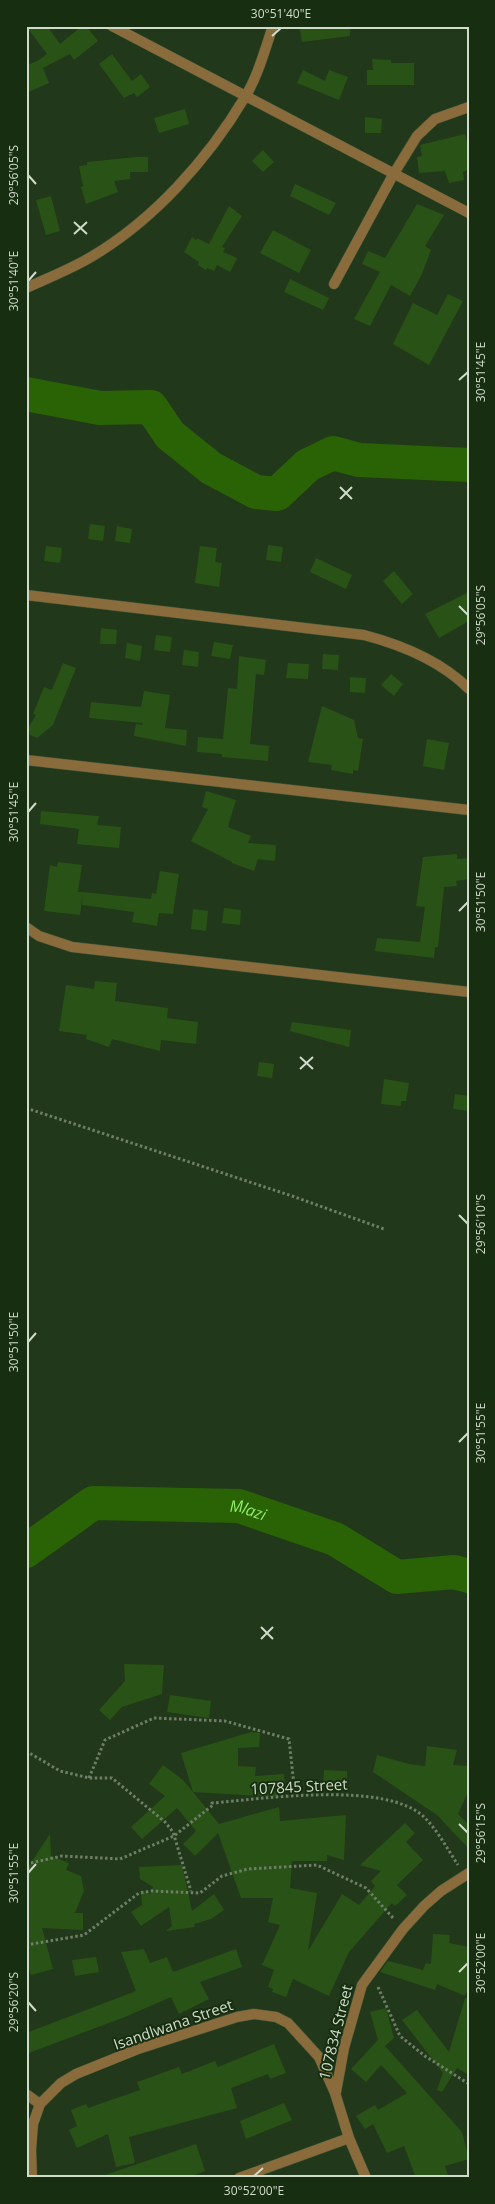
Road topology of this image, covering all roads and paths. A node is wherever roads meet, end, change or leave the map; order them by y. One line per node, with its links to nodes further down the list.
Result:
1 (112, 26): 3 (street)
2 (273, 26): 3 (street)
3 (246, 95): 5 (street); 8 (street)
4 (469, 107): 5 (street)
5 (393, 175): 6 (street); 7 (street)
6 (469, 213)
7 (334, 284)
8 (26, 288)
9 (26, 595): 10 (street)
10 (469, 689)
11 (26, 760): 12 (street)
12 (469, 810)
13 (26, 927): 14 (street)
14 (469, 992)
15 (26, 1108): 16 (path)
16 (384, 1229)
17 (26, 1751): 18 (path)
18 (89, 1778): 19 (path); 20 (path)
19 (295, 1795): 20 (path, 107845 Street); 22 (path, 107845 Street)
20 (173, 1835): 21 (path, 107845 Street); 23 (path)
21 (26, 1864)
22 (467, 1875): 24 (street, 107834 Street)
23 (191, 1891): 24 (path); 25 (path)
24 (403, 1929): 26 (street, 107834 Street)
25 (26, 1945)
26 (372, 1970): 27 (path); 28 (street, 107834 Street)
27 (469, 2084)
28 (335, 2093): 30 (street, Isandlwana Street); 31 (street, Isandlwana Street)
29 (26, 2094): 30 (street)
30 (40, 2104): 32 (street, Isandlwana Street)
31 (350, 2138): 33 (street); 34 (street, Isandlwana Street)
32 (32, 2178)
33 (239, 2178)
34 (366, 2178)

